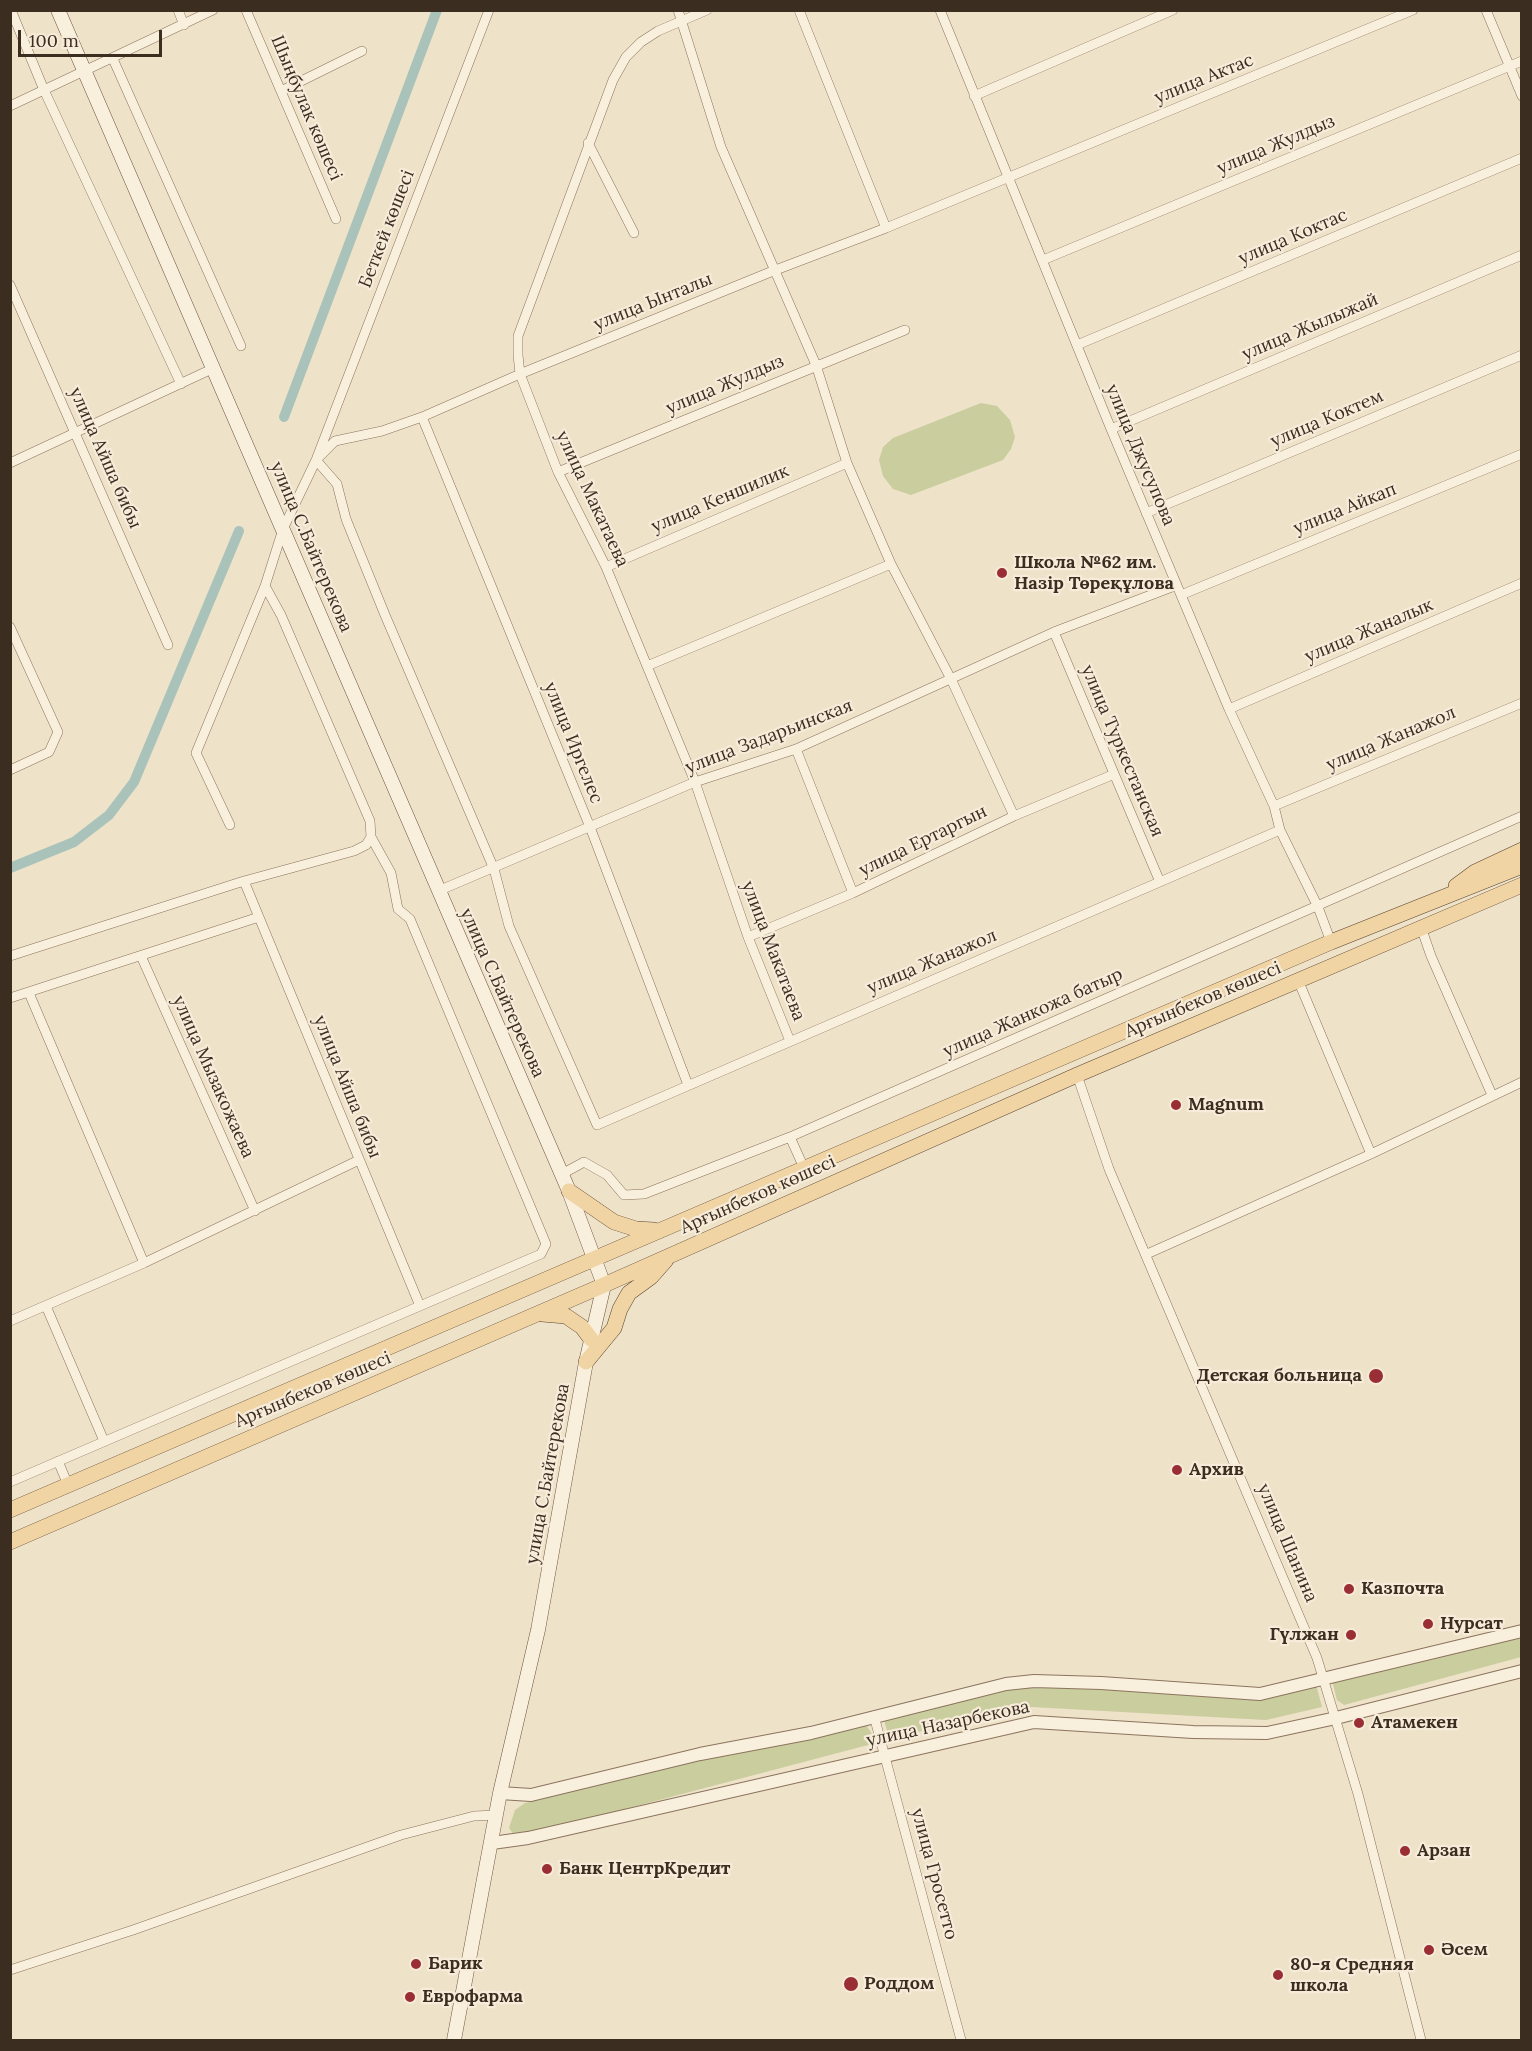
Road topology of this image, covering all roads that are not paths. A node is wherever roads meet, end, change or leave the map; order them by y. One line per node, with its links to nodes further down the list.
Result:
1 (11, 10): 21 (street)
2 (58, 10): 20 (main road, улица С.Байтерекова)
3 (178, 10): 15 (street)
4 (213, 10): 15 (street)
5 (246, 10): 22 (street, Шыңбулак көшесі)
6 (489, 10): 48 (street, Беткей көшесі)
7 (678, 10): 14 (street)
8 (707, 10): 14 (street, улица Макатаева)
9 (799, 10): 30 (street)
10 (1173, 10): 23 (street)
11 (1413, 10): 28 (street, улица Актас)
12 (1486, 10): 19 (street)
13 (941, 11): 23 (street, улица Джусупова)
14 (682, 21): 26 (street, улица Макатаева); 34 (street)
15 (184, 24): 17 (street)
16 (362, 51): 22 (street)
17 (113, 59): 20 (street); 38 (street)
18 (1521, 61): 19 (street, улица Жулдыз)
19 (1509, 66): 24 (street); 33 (street, улица Жулдыз)
20 (84, 71): 21 (street); 41 (main road, улица С.Байтерекова)
21 (44, 90): 25 (street); 43 (street)
22 (281, 91): 29 (street, Шыңбулак көшесі)
23 (974, 96): 28 (street, улица Джусупова)
24 (1521, 96)
25 (10, 106)
26 (588, 143): 31 (street); 42 (street, улица Макатаева)
27 (1521, 158): 37 (street, улица Коктас)
28 (1007, 178): 30 (street, улица Ынталы); 33 (street, улица Джусупова)
29 (336, 219)
30 (886, 228): 34 (street, улица Ынталы)
31 (634, 233)
32 (1521, 255): 45 (street, улица Жылыжай)
33 (1043, 260): 37 (street, улица Джусупова)
34 (773, 271): 40 (street); 42 (street, улица Ынталы)
35 (10, 285): 46 (street, улица Айша бибы)
36 (905, 330): 40 (street, улица Жулдыз)
37 (1077, 345): 45 (street, улица Джусупова)
38 (241, 346)
39 (1521, 355): 52 (street, улица Коктем)
40 (816, 365): 50 (street); 51 (street, улица Жулдыз)
41 (214, 368): 43 (street); 53 (main road, улица С.Байтерекова)
42 (520, 374): 44 (street, улица Ынталы); 51 (street, улица Макатаева)
43 (181, 384): 46 (street)
44 (422, 417): 48 (street, улица Ынталы); 75 (street, улица Иргелес)
45 (1111, 429): 52 (street, улица Джусупова)
46 (77, 434): 49 (street); 62 (street, улица Айша бибы)
47 (1521, 454): 59 (street, улица Айкап)
48 (316, 460): 53 (street); 80 (street)
49 (10, 463)
50 (848, 463): 54 (street); 55 (street, улица Кеншилик)
51 (558, 472): 55 (street, улица Макатаева)
52 (1146, 513): 57 (street, улица Джусупова)
53 (284, 529): 58 (street); 84 (main road, улица С.Байтерекова)
54 (891, 564): 63 (street); 64 (street)
55 (606, 567): 63 (street, улица Макатаева)
56 (1521, 583): 66 (street, улица Жаналык)
57 (1177, 585): 59 (street, улица Джусупова); 61 (street, улица Задарьинская)
58 (265, 586): 74 (street); 77 (street)
59 (1181, 595): 66 (street, улица Джусупова)
60 (10, 627): 68 (street)
61 (1054, 632): 64 (street, улица Задарьинская); 69 (street, улица Туркестанская)
62 (168, 645)
63 (647, 666): 70 (street, улица Макатаева)
64 (952, 681): 67 (street, улица Задарьинская); 72 (street)
65 (1521, 702): 71 (street, улица Жанажол)
66 (1228, 709): 71 (street, улица Джусупова)
67 (796, 749): 70 (street, улица Задарьинская); 85 (street)
68 (10, 770)
69 (1112, 775): 72 (street, улица Ертаргын); 82 (street, улица Туркестанская)
70 (695, 782): 75 (street, улица Задарьинская); 92 (street, улица Макатаева)
71 (1274, 806): 76 (street, улица Джусупова)
72 (1014, 816): 85 (street, улица Ертаргын)
73 (1521, 816): 88 (street, улица Жанкожа батыр)
74 (230, 825)
75 (590, 827): 80 (street, улица Задарьинская); 102 (street, улица Иргелес)
76 (1280, 830): 82 (street, улица Жанажол); 88 (street, улица Джусупова)
77 (371, 837): 81 (street); 118 (street)
78 (1521, 850): 87 (main road)
79 (1521, 866): 87 (main road, Арғынбеков көшесі)
80 (494, 869): 84 (street, улица Задарьинская); 102 (street, улица Жанажол)
81 (244, 881): 90 (street, улица Айша бибы); 94 (street)
82 (1160, 882): 99 (street, улица Жанажол)
83 (1521, 885): 89 (main road, Арғынбеков көшесі)
84 (438, 891): 108 (main road, улица С.Байтерекова)
85 (853, 894): 92 (street, улица Ертаргын)
86 (1521, 895): 89 (main road)
87 (1436, 900): 93 (main road, Арғынбеков көшесі)
88 (1318, 907): 93 (street, улица Джусупова); 104 (street, улица Жанкожа батыр)
89 (1448, 916): 91 (main road, Арғынбеков көшесі)
90 (259, 917): 95 (street); 106 (street, улица Айша бибы)
91 (1421, 927): 96 (main road, Арғынбеков көшесі); 103 (street)
92 (748, 937): 99 (street, улица Макатаева)
93 (1331, 942): 107 (main road, Арғынбеков көшесі)
94 (10, 956)
95 (141, 956): 97 (street); 110 (street, улица Мызакожаева)
96 (1298, 980): 100 (main road, Арғынбеков көшесі); 105 (street)
97 (28, 993): 98 (street); 115 (street)
98 (10, 999)
99 (790, 1041): 102 (street, улица Жанажол)
100 (1077, 1075): 112 (street, улица Шанина); 113 (main road, Арғынбеков көшесі)
101 (1521, 1082): 103 (street)
102 (688, 1085)
103 (1492, 1095): 105 (street)
104 (790, 1137): 107 (street); 108 (street, улица Жанкожа батыр)
105 (1371, 1154): 112 (street)
106 (359, 1160): 110 (street); 118 (street, улица Айша бибы)
107 (804, 1168): 111 (main road, Арғынбеков көшесі)
108 (562, 1174): 109 (main road, улица С.Байтерекова)
109 (569, 1191): 111 (main road); 114 (main road, улица С.Байтерекова)
110 (255, 1211): 115 (street)
111 (657, 1230): 114 (main road, Арғынбеков көшесі)
112 (1147, 1254): 131 (street, улица Шанина)
113 (669, 1256): 116 (main road, Арғынбеков көшесі); 122 (main road)
114 (594, 1258): 116 (main road, улица С.Байтерекова); 126 (main road, Арғынбеков көшесі)
115 (144, 1263): 117 (street)
116 (604, 1285): 119 (main road, Арғынбеков көшесі); 121 (main road, улица С.Байтерекова)
117 (46, 1306): 120 (street); 123 (street)
118 (420, 1306): 123 (street)
119 (536, 1314): 121 (main road); 128 (main road, Арғынбеков көшесі)
120 (10, 1321)
121 (591, 1339): 122 (main road, улица С.Байтерекова)
122 (586, 1362): 135 (main road, улица С.Байтерекова)
123 (104, 1442): 124 (street)
124 (58, 1461): 125 (street); 126 (street)
125 (10, 1482)
126 (68, 1485): 127 (main road, Арғынбеков көшесі)
127 (10, 1510)
128 (10, 1542)
129 (1521, 1631): 131 (street, улица Назарбекова)
130 (1521, 1671): 133 (street, улица Назарбекова)
131 (1323, 1680): 132 (street, улица Назарбекова); 133 (street, улица Шанина)
132 (874, 1716): 134 (street, улица Гросетто); 135 (street, улица Назарбекова)
133 (1336, 1718): 134 (street, улица Назарбекова); 141 (street, улица Шанина)
134 (884, 1757): 137 (street, улица Назарбекова); 140 (street, улица Гросетто)
135 (500, 1793): 136 (main road, улица С.Байтерекова)
136 (497, 1815): 137 (main road, улица С.Байтерекова); 138 (street)
137 (492, 1843): 139 (main road, улица С.Байтерекова)
138 (10, 1970)
139 (454, 2040)
140 (961, 2040)
141 (1421, 2040)

